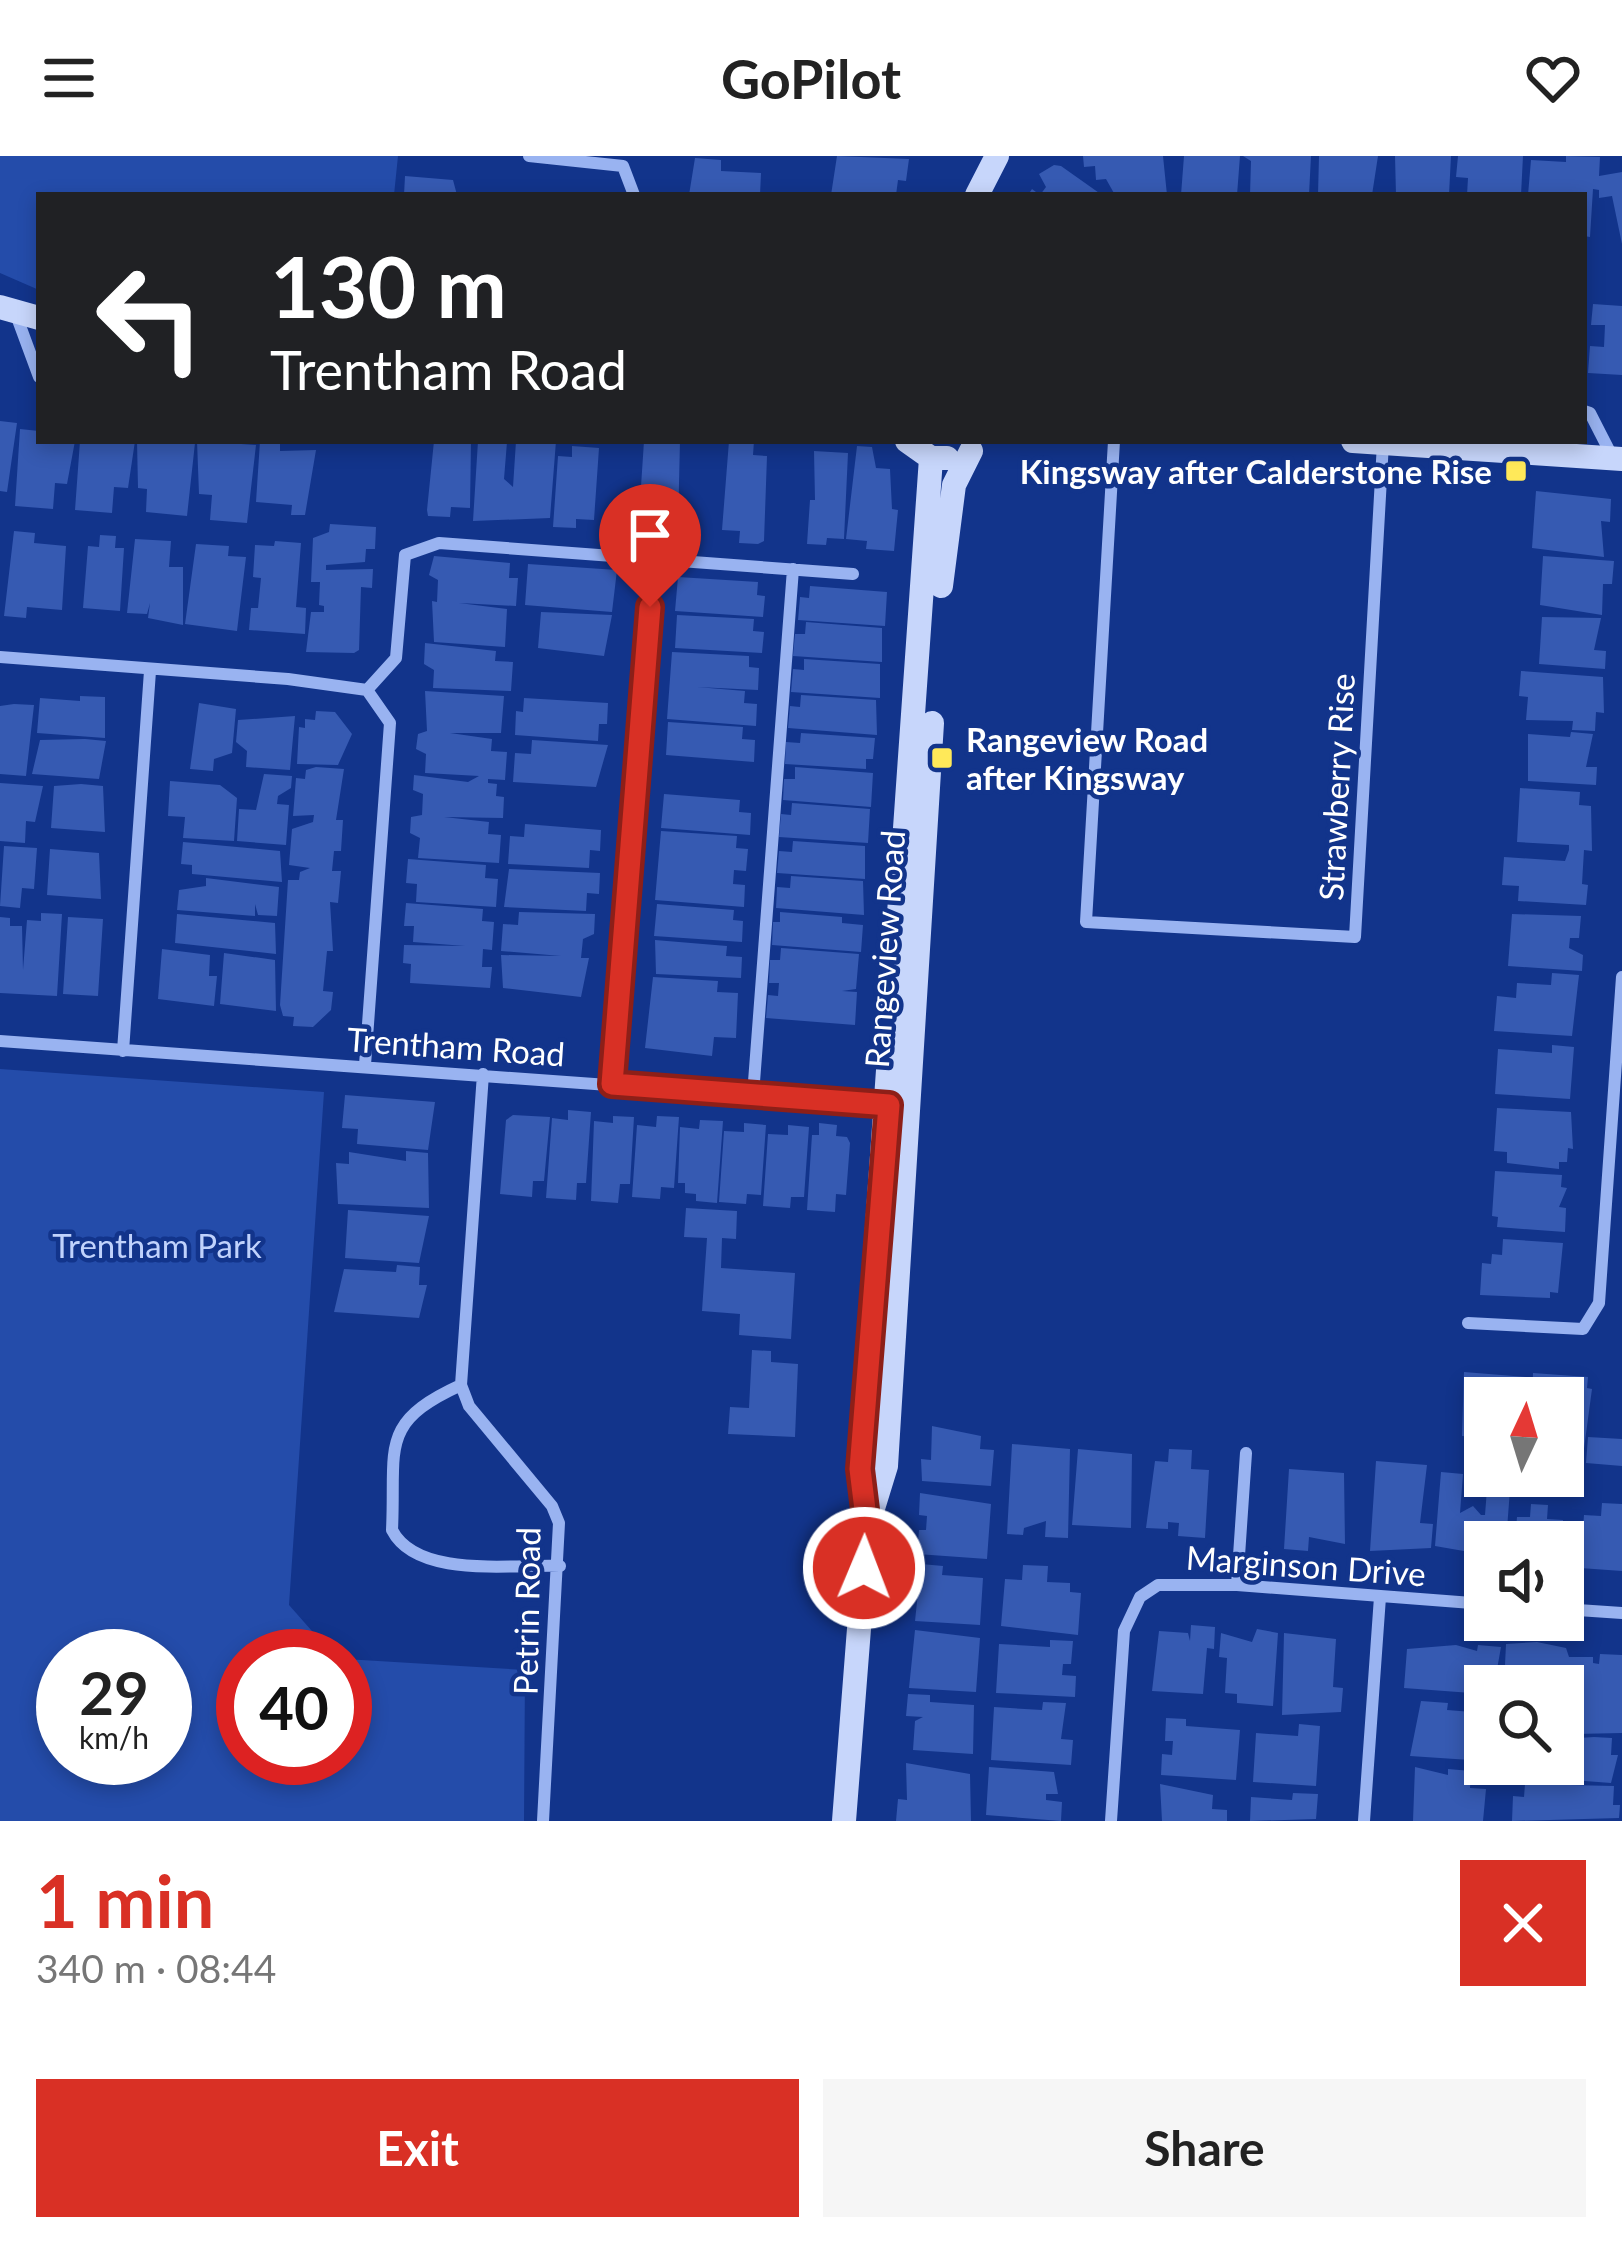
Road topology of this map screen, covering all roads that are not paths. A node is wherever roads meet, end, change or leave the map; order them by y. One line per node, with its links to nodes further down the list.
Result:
1 (529, 156): 3 (street)
2 (998, 156): 5 (street)
3 (626, 161): 4 (street)
4 (633, 192)
5 (979, 192)
6 (18, 312): 7 (street)
7 (36, 368)
8 (1587, 412): 15 (street)
9 (911, 444): 14 (street)
10 (1114, 444): 11 (street, Strawberry Rise)
11 (1383, 444)
12 (1398, 444): 15 (street)
13 (975, 446): 14 (street); 22 (street, Rangeview Road)
14 (931, 458): 22 (street, Rangeview Road)
15 (1618, 459)
16 (654, 559): 17 (street); 21 (street); 28 (street)
17 (793, 569): 18 (street); 29 (street)
18 (853, 574)
19 (0, 657): 20 (street)
20 (150, 671): 21 (street); 25 (street)
21 (368, 690): 26 (street)
22 (926, 692): 30 (street, Rangeview Road)
23 (1622, 977): 31 (street)
24 (0, 1041): 25 (street, Trentham Road)
25 (123, 1051): 26 (street, Trentham Road)
26 (365, 1065): 27 (street, Trentham Road)
27 (483, 1075): 28 (street, Trentham Road); 32 (street)
28 (612, 1084): 29 (street, Trentham Road)
29 (753, 1095): 30 (street, Trentham Road)
30 (898, 1106): 41 (street, Rangeview Road)
31 (1468, 1323)
32 (461, 1385): 34 (street, Petrin Road); 34 (street)
33 (1246, 1453): 35 (street)
34 (560, 1566): 40 (street, Petrin Road)
35 (1237, 1585): 36 (street, Marginson Drive); 42 (street, Marginson Drive)
36 (1380, 1597): 37 (street, Marginson Drive); 43 (street)
37 (1464, 1603)
38 (1584, 1610): 39 (street)
39 (1622, 1613)
40 (543, 1821)
41 (844, 1821)
42 (1111, 1821)
43 (1364, 1821)

